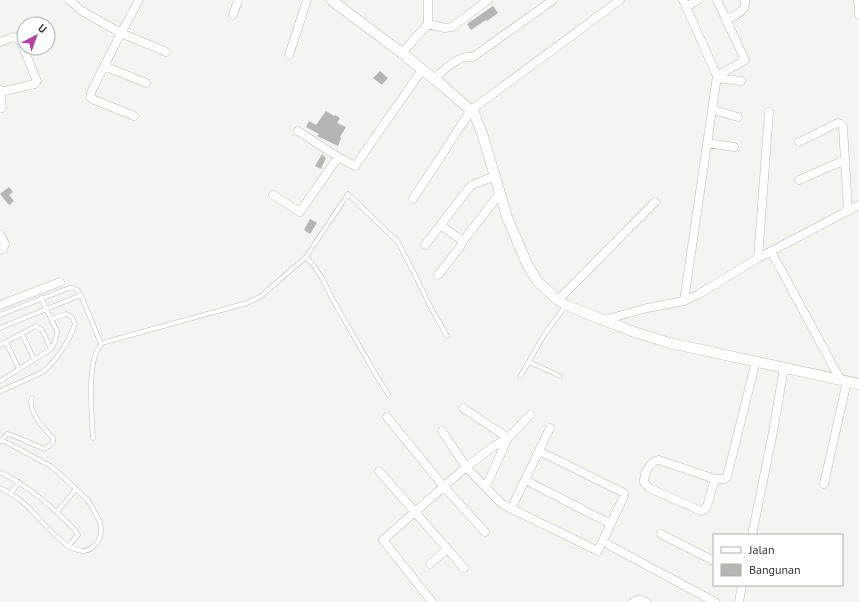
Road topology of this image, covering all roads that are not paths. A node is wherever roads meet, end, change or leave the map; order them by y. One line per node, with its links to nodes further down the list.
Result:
1 (69, 0): 19 (street)
2 (139, 0): 19 (street)
3 (238, 0): 15 (street)
4 (307, 0): 23 (street)
5 (332, 0): 22 (street)
6 (428, 0): 18 (street)
7 (488, 0): 18 (street)
8 (553, 0): 27 (street)
9 (620, 0): 32 (street)
10 (698, 0): 14 (street)
11 (717, 0): 17 (street)
12 (745, 0): 17 (street)
13 (858, 0): 16 (street)
14 (684, 3): 26 (street)
15 (233, 15)
16 (859, 15)
17 (726, 20): 26 (street)
18 (428, 24): 22 (street)
19 (120, 33): 21 (street); 24 (street)
20 (0, 42): 30 (street)
21 (166, 52)
22 (402, 53): 25 (street)
23 (288, 55)
24 (104, 66): 29 (street); 35 (street)
25 (422, 70): 27 (street); 41 (street)
26 (717, 77): 28 (street); 33 (street)
27 (434, 79): 32 (street)
28 (741, 81)
29 (146, 83)
30 (0, 91): 31 (street)
31 (2, 108)
32 (472, 110): 43 (street); 47 (street)
33 (713, 110): 36 (street); 39 (street)
34 (769, 112): 58 (street)
35 (134, 116)
36 (738, 117)
37 (298, 131): 41 (street)
38 (799, 142): 42 (street)
39 (708, 143): 40 (street); 63 (street)
40 (734, 147)
41 (338, 157): 46 (street)
42 (845, 160): 44 (street); 50 (street)
43 (495, 176): 45 (street); 51 (street)
44 (799, 180)
45 (500, 193): 53 (street); 64 (street)
46 (273, 196)
47 (413, 199)
48 (655, 202): 64 (street)
49 (859, 205): 50 (street)
50 (848, 211): 56 (street)
51 (440, 225): 53 (street); 54 (street)
52 (0, 234): 55 (street)
53 (462, 241): 59 (street)
54 (425, 245)
55 (0, 250)
56 (771, 251): 58 (street); 86 (street)
57 (306, 258): 72 (lane); 74 (lane); 90 (lane)
58 (758, 258): 63 (street)
59 (438, 276)
60 (60, 282): 65 (street)
61 (81, 295): 62 (lane); 66 (lane); 74 (lane)
62 (41, 298): 66 (lane); 67 (lane)
63 (684, 301): 69 (street)
64 (562, 302): 69 (street); 79 (lane)
65 (0, 305)
66 (46, 310): 68 (lane); 70 (lane)
67 (0, 315)
68 (52, 319): 76 (lane); 88 (lane)
69 (604, 320): 78 (street)
70 (0, 328)
71 (22, 334): 73 (lane); 76 (lane); 77 (lane)
72 (447, 336)
73 (6, 342): 75 (lane); 81 (lane)
74 (101, 344): 97 (lane)
75 (0, 345)
76 (51, 349): 77 (lane)
77 (34, 359): 81 (lane)
78 (756, 361): 80 (street); 104 (street)
79 (529, 362): 83 (lane); 84 (lane)
80 (784, 367): 86 (street); 119 (street)
81 (19, 369): 85 (lane)
82 (0, 374): 85 (lane)
83 (520, 376)
84 (560, 376)
85 (3, 379): 88 (lane)
86 (844, 380): 87 (street); 107 (street)
87 (859, 384)
88 (11, 386): 89 (lane)
89 (0, 392)
90 (388, 394)
91 (32, 398): 99 (lane)
92 (463, 408): 98 (street)
93 (530, 415): 98 (street)
94 (386, 417): 109 (street)
95 (550, 428): 100 (street)
96 (442, 431): 101 (street)
97 (93, 438)
98 (508, 438): 101 (street); 108 (street)
99 (1, 441): 111 (lane)
100 (539, 451): 105 (street); 116 (street)
101 (466, 467): 108 (street); 109 (street)
102 (379, 471): 115 (street)
103 (0, 472): 106 (lane)
104 (715, 479): 104 (street)
105 (525, 480): 113 (street); 116 (street)
106 (19, 482): 112 (lane); 114 (lane)
107 (824, 484)
108 (486, 486): 113 (street)
109 (444, 487): 115 (street); 117 (street)
110 (0, 488): 112 (lane)
111 (76, 489): 114 (lane); 121 (lane)
112 (11, 493): 121 (lane)
113 (511, 509): 116 (street)
114 (57, 512): 121 (lane)
115 (415, 512): 122 (street); 127 (street)
116 (611, 524)
117 (485, 532)
118 (661, 534): 123 (street)
119 (752, 534)
120 (610, 545): 130 (street)
121 (68, 546)
122 (447, 549): 124 (street); 125 (street)
123 (713, 560)
124 (430, 564)
125 (464, 568)
126 (742, 586): 131 (street)
127 (432, 602)
128 (633, 602): 129 (street)
129 (646, 602)
130 (715, 602)
131 (738, 602)

